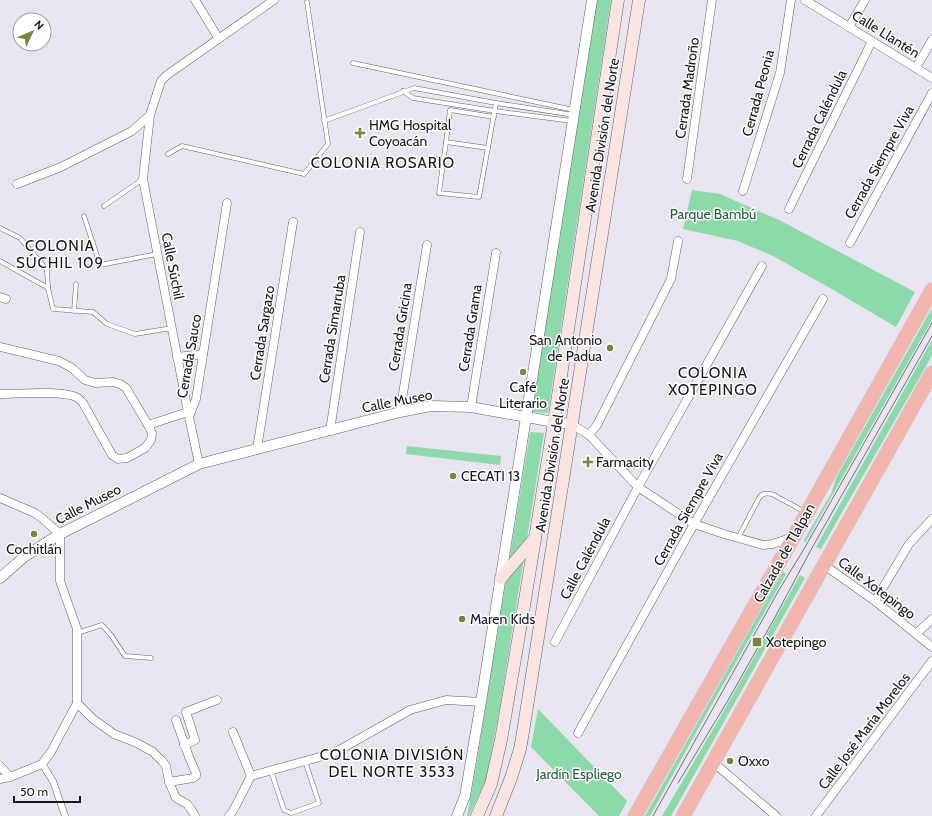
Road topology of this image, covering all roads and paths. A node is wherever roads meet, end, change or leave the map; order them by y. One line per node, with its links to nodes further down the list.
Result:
1 (195, 0): 12 (street)
2 (274, 0): 12 (street)
3 (592, 0): 23 (street)
4 (618, 0): 62 (main road, Avenida División del Norte)
5 (639, 0): 63 (main road, Avenida División del Norte)
6 (712, 0): 30 (street, Cerrada Madroño)
7 (791, 0): 32 (street, Cerrada Peonia)
8 (805, 0): 11 (street, Calle Llantén)
9 (865, 0): 11 (street)
10 (307, 2): 25 (lane)
11 (849, 27): 14 (street, Calle Llantén)
12 (219, 39): 22 (street, Calle Súchil)
13 (932, 40): 16 (street)
14 (872, 41): 16 (street, Calle Llantén); 35 (street, Cerrada Caléndula)
15 (353, 64): 23 (lane)
16 (916, 68): 17 (street, Calle Llantén)
17 (932, 78)
18 (403, 91): 20 (lane); 21 (lane); 25 (lane)
19 (932, 93): 41 (street, Cerrada Siempre Viva)
20 (496, 103): 21 (lane); 23 (lane)
21 (495, 111): 23 (lane); 24 (lane)
22 (150, 116): 29 (street, Calle Súchil); 31 (street)
23 (573, 116): 61 (street)
24 (494, 117): 26 (lane); 27 (lane)
25 (324, 121): 28 (lane)
26 (446, 142): 27 (lane); 27 (lane)
27 (488, 148)
28 (168, 154)
29 (143, 179): 34 (lane); 44 (street, Calle Súchil)
30 (687, 179)
31 (17, 184)
32 (743, 191)
33 (226, 203): 54 (street, Cerrada Sauco)
34 (104, 206)
35 (789, 209)
36 (84, 216): 44 (lane)
37 (293, 222): 67 (street, Cerrada Sargazo)
38 (0, 228): 48 (lane)
39 (360, 232): 65 (street, Cerrada Simarruba)
40 (678, 241): 66 (street)
41 (850, 243)
42 (427, 246): 59 (street, Cerrada Gricina)
43 (496, 253): 58 (street, Cerrada Grama)
44 (157, 254): 52 (street, Calle Súchil)
45 (0, 262): 48 (lane)
46 (762, 266): 69 (street)
47 (76, 284): 51 (lane)
48 (48, 288): 51 (lane)
49 (932, 290): 71 (highway, Calzada de Tlalpan)
50 (823, 299): 73 (street, Cerrada Siempre Viva)
51 (74, 310): 52 (lane)
52 (172, 328): 55 (street, Calle Súchil)
53 (0, 347): 64 (street)
54 (203, 354): 55 (street); 60 (street, Cerrada Sauco)
55 (177, 357): 60 (street, Calle Súchil)
56 (932, 373): 78 (highway)
57 (0, 394): 64 (street)
58 (471, 407): 59 (street, Calle Museo); 61 (street, Calle Museo)
59 (400, 412): 65 (street, Calle Museo)
60 (189, 415): 64 (street); 68 (street, Calle Súchil)
61 (526, 417): 62 (street, Calle Museo); 80 (street)
62 (554, 422): 63 (street, Calle Museo); 76 (main road, Avenida División del Norte)
63 (571, 424): 66 (street, Calle Museo); 110 (main road, Avenida División del Norte)
64 (148, 425)
65 (330, 431): 67 (street, Calle Museo)
66 (589, 435): 69 (street, Calle Museo)
67 (257, 449): 68 (street, Calle Museo)
68 (199, 464): 74 (street, Calle Museo)
69 (638, 487): 73 (street, Calle Museo); 85 (street, Calle Caléndula)
70 (0, 498): 74 (street)
71 (807, 513): 75 (highway, Calzada de Tlalpan); 77 (lane)
72 (932, 519): 81 (street)
73 (694, 524): 77 (street, Calle Museo); 94 (street, Cerrada Siempre Viva)
74 (60, 534): 79 (street, Calle Museo); 83 (street)
75 (794, 536): 77 (street, Calle Museo); 111 (highway, Calzada de Tlalpan)
76 (536, 537): 80 (main road); 109 (main road, Avenida División del Norte)
77 (738, 538)
78 (824, 565): 81 (street, Calle Xotepingo); 97 (highway)
79 (0, 578)
80 (501, 578): 90 (street)
81 (875, 602): 84 (street, Calle Xotepingo)
82 (932, 619): 84 (street)
83 (77, 633): 87 (lane); 91 (street)
84 (916, 634): 86 (street, Calle Xotepingo)
85 (556, 642)
86 (932, 647)
87 (152, 658)
88 (932, 661): 114 (street, Calle José María Morelos)
89 (217, 700): 95 (street)
90 (481, 702): 96 (street); 108 (street)
91 (76, 703): 98 (street); 104 (street)
92 (176, 720): 95 (street)
93 (233, 732): 101 (street)
94 (578, 733)
95 (184, 745): 104 (street)
96 (305, 761): 100 (street); 100 (lane)
97 (714, 763): 112 (highway); 113 (street)
98 (42, 764): 102 (street); 105 (street)
99 (0, 766): 102 (street)
100 (271, 771): 101 (street)
101 (252, 776): 107 (street)
102 (10, 777): 103 (street)
103 (0, 779)
104 (169, 782): 106 (street)
105 (65, 816)
106 (195, 816)
107 (228, 816)
108 (457, 816)
109 (477, 816)
110 (496, 816)
111 (635, 816)
112 (684, 816)
113 (776, 816)
114 (816, 816)

